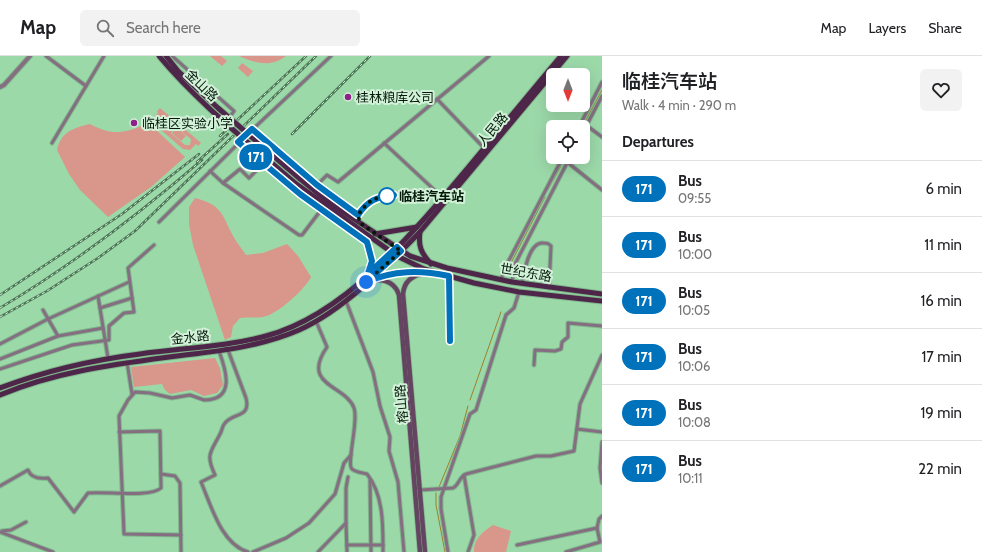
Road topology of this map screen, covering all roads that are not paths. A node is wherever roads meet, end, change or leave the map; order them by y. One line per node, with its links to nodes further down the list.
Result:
1 (30, 56): 13 (street)
2 (46, 56): 12 (street)
3 (104, 56): 12 (street)
4 (159, 56): 31 (main road, 金山路, bridge)
5 (166, 56): 31 (main road, 金山路, bridge)
6 (172, 56): 18 (street)
7 (331, 56): 20 (street)
8 (489, 56): 15 (street)
9 (561, 56): 25 (main road, 人民路)
10 (567, 56): 40 (main road, 人民路)
11 (602, 82): 16 (street)
12 (86, 86): 23 (street)
13 (0, 87)
14 (602, 96): 17 (street)
15 (437, 99): 24 (street); 25 (street)
16 (583, 120)
17 (589, 120)
18 (221, 127)
19 (590, 128): 21 (street)
20 (252, 129): 22 (street); 33 (street)
21 (602, 137)
22 (238, 142): 26 (street); 30 (street)
23 (52, 143)
24 (384, 143): 33 (street); 38 (street)
25 (484, 148): 38 (main road, 人民路)
26 (264, 163): 32 (street); 39 (street)
27 (559, 164): 35 (street)
28 (566, 164): 37 (street)
29 (570, 164): 34 (street)
30 (210, 171): 32 (street); 42 (street)
31 (297, 180): 43 (main road, 金山路); 45 (main road, 金山路)
32 (223, 183): 39 (street)
33 (317, 185): 41 (street)
34 (602, 190)
35 (544, 192): 37 (street); 53 (street)
36 (394, 195): 41 (street)
37 (549, 195): 54 (street)
38 (443, 198): 40 (main road, 人民路)
39 (321, 210): 47 (street)
40 (432, 214): 44 (main road)
41 (358, 215): 43 (street)
42 (159, 222)
43 (360, 223): 46 (main road, 金山路)
44 (418, 230): 46 (main road); 49 (main road); 52 (main road)
45 (363, 234): 47 (main road); 50 (main road, 金山路)
46 (375, 234): 49 (main road, 金山路)
47 (367, 242): 56 (main road)
48 (154, 245): 59 (street)
49 (399, 249): 50 (main road, 金水路); 51 (main road, 金水路); 52 (main road, 金山路)
50 (392, 252): 51 (main road, 金山路); 56 (main road, 金水路)
51 (397, 256): 55 (main road, 金山路); 60 (main road, 金水路)
52 (431, 264): 58 (main road, 世纪东路)
53 (507, 264): 54 (street); 58 (street)
54 (514, 266): 61 (street)
55 (432, 272): 57 (main road, 世纪东路); 60 (main road); 103 (main road, 榕山路)
56 (368, 274): 83 (main road, 金水路)
57 (449, 276): 64 (main road, 世纪东路); 78 (street)
58 (501, 279): 61 (main road, 世纪东路)
59 (129, 282): 66 (street); 67 (street)
60 (366, 282): 68 (main road, 金水路); 124 (main road, 榕山路)
61 (512, 282): 62 (main road, 世纪东路)
62 (522, 283): 63 (main road, 世纪东路); 63 (street)
63 (549, 288): 65 (main road, 世纪东路)
64 (519, 292): 69 (main road, 世纪东路); 102 (street)
65 (602, 294)
66 (98, 296): 70 (street); 72 (street)
67 (132, 298): 70 (street); 77 (street)
68 (346, 300): 73 (main road, 金水路); 123 (street)
69 (602, 301)
70 (100, 308): 75 (street)
71 (43, 310): 72 (street)
72 (48, 319): 76 (street); 79 (street)
73 (316, 321): 80 (main road, 金水路); 95 (street)
74 (602, 326): 86 (street)
75 (103, 328): 76 (street); 77 (street)
76 (58, 336): 84 (street)
77 (106, 341): 83 (street); 87 (street)
78 (450, 341)
79 (0, 344)
80 (228, 350): 81 (main road, 金水路); 117 (street)
81 (219, 351): 85 (main road, 金水路); 89 (street)
82 (602, 355): 91 (street)
83 (108, 358): 88 (main road, 金水路)
84 (0, 359)
85 (127, 362): 89 (street); 90 (main road, 金水路)
86 (534, 365)
87 (0, 369)
88 (0, 388)
89 (132, 394): 92 (street)
90 (0, 395)
91 (577, 428): 93 (street); 97 (street)
92 (119, 432): 96 (street); 104 (street)
93 (602, 432)
94 (602, 442): 100 (street)
95 (351, 455): 99 (street); 118 (street)
96 (161, 474): 104 (street); 110 (street)
97 (464, 475): 102 (street); 127 (street)
98 (348, 477): 107 (street)
99 (370, 478): 112 (street); 113 (street)
100 (602, 483)
101 (0, 486): 104 (street)
102 (443, 488): 103 (street); 126 (street)
103 (420, 490): 125 (main road, 榕山路)
104 (122, 492): 110 (street)
105 (602, 516): 108 (street)
106 (26, 522): 109 (street)
107 (346, 523): 111 (street); 119 (street)
108 (597, 528): 114 (street); 128 (street)
109 (0, 531): 115 (street)
110 (181, 535): 116 (street)
111 (347, 545): 112 (street); 120 (street)
112 (371, 545): 113 (street); 121 (street)
113 (383, 545): 122 (street)
114 (517, 545)
115 (53, 552)
116 (181, 552)
117 (248, 552)
118 (253, 552)
119 (318, 552)
120 (347, 552)
121 (371, 552)
122 (383, 552)
123 (404, 552)
124 (420, 552)
125 (425, 552)
126 (448, 552)
127 (468, 552)
128 (566, 552)

